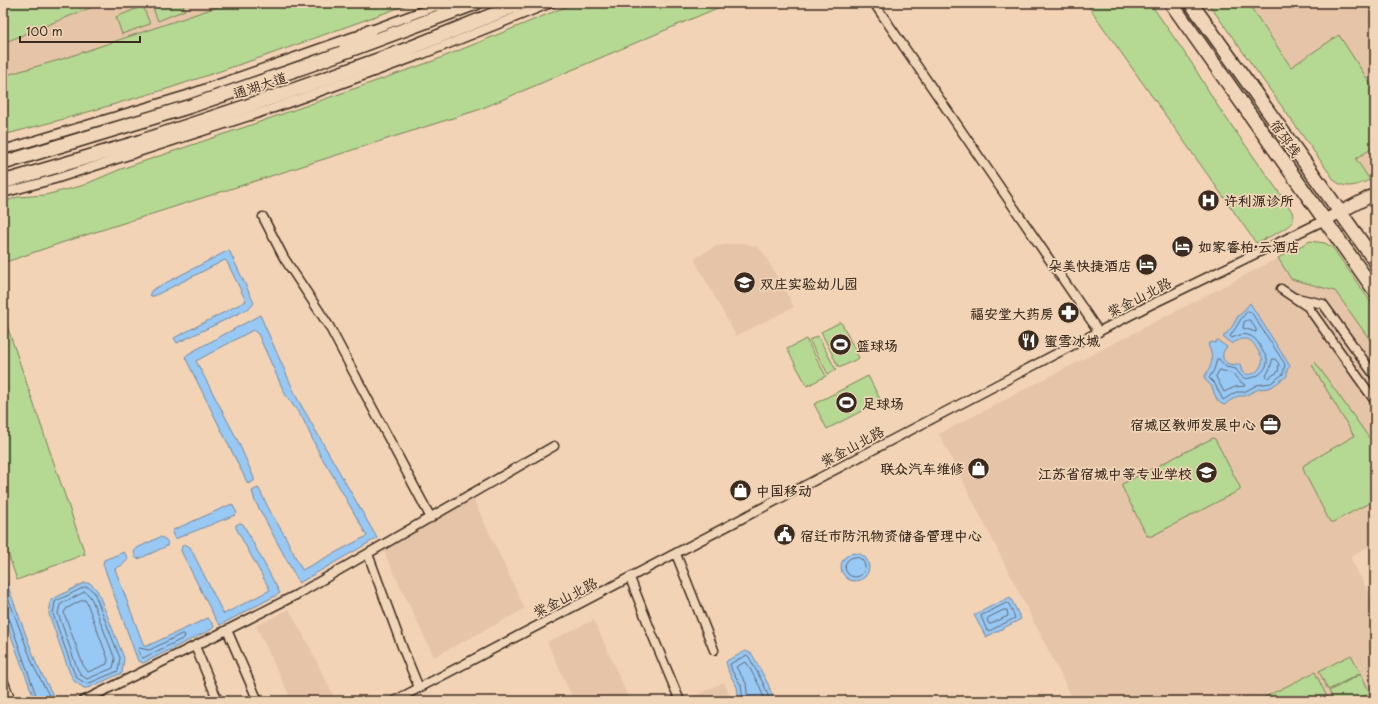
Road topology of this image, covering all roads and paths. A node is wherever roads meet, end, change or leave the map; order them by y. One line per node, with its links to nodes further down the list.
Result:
1 (476, 3): 9 (main road, 通湖大道)
2 (522, 3): 14 (main road, 通湖大道)
3 (551, 3): 15 (street)
4 (874, 3): 24 (street)
5 (1172, 3): 19 (main road, 宿邳线)
6 (1191, 3): 17 (main road, 宿邳线)
7 (440, 4): 8 (street)
8 (369, 31): 9 (main road); 10 (street)
9 (332, 57): 12 (main road, 通湖大道)
10 (3, 150)
11 (3, 155): 12 (main road)
12 (23, 157): 13 (main road, 通湖大道)
13 (3, 163)
14 (3, 182)
15 (3, 193)
16 (1375, 194): 17 (street)
17 (1340, 212): 19 (street); 20 (main road, 宿邳线)
18 (263, 217): 28 (street)
19 (1325, 220): 22 (main road, 宿邳线); 24 (street, 紫金山北路)
20 (1375, 261)
21 (1280, 289): 23 (street)
22 (1375, 291)
23 (1291, 296): 25 (street); 26 (street)
24 (1099, 332): 30 (street, 紫金山北路)
25 (1375, 376)
26 (1375, 401)
27 (554, 446): 28 (street)
28 (431, 518): 29 (street)
29 (368, 554): 32 (street); 36 (street)
30 (676, 554): 31 (street, 紫金山北路); 34 (street)
31 (630, 578): 36 (street, 紫金山北路); 42 (street)
32 (227, 630): 33 (street); 40 (street)
33 (195, 646): 38 (street); 39 (street)
34 (714, 650)
35 (3, 680): 37 (street)
36 (420, 688): 41 (street, 紫金山北路)
37 (11, 701)
38 (83, 701)
39 (218, 701)
40 (258, 701)
41 (394, 701)
42 (680, 701)

